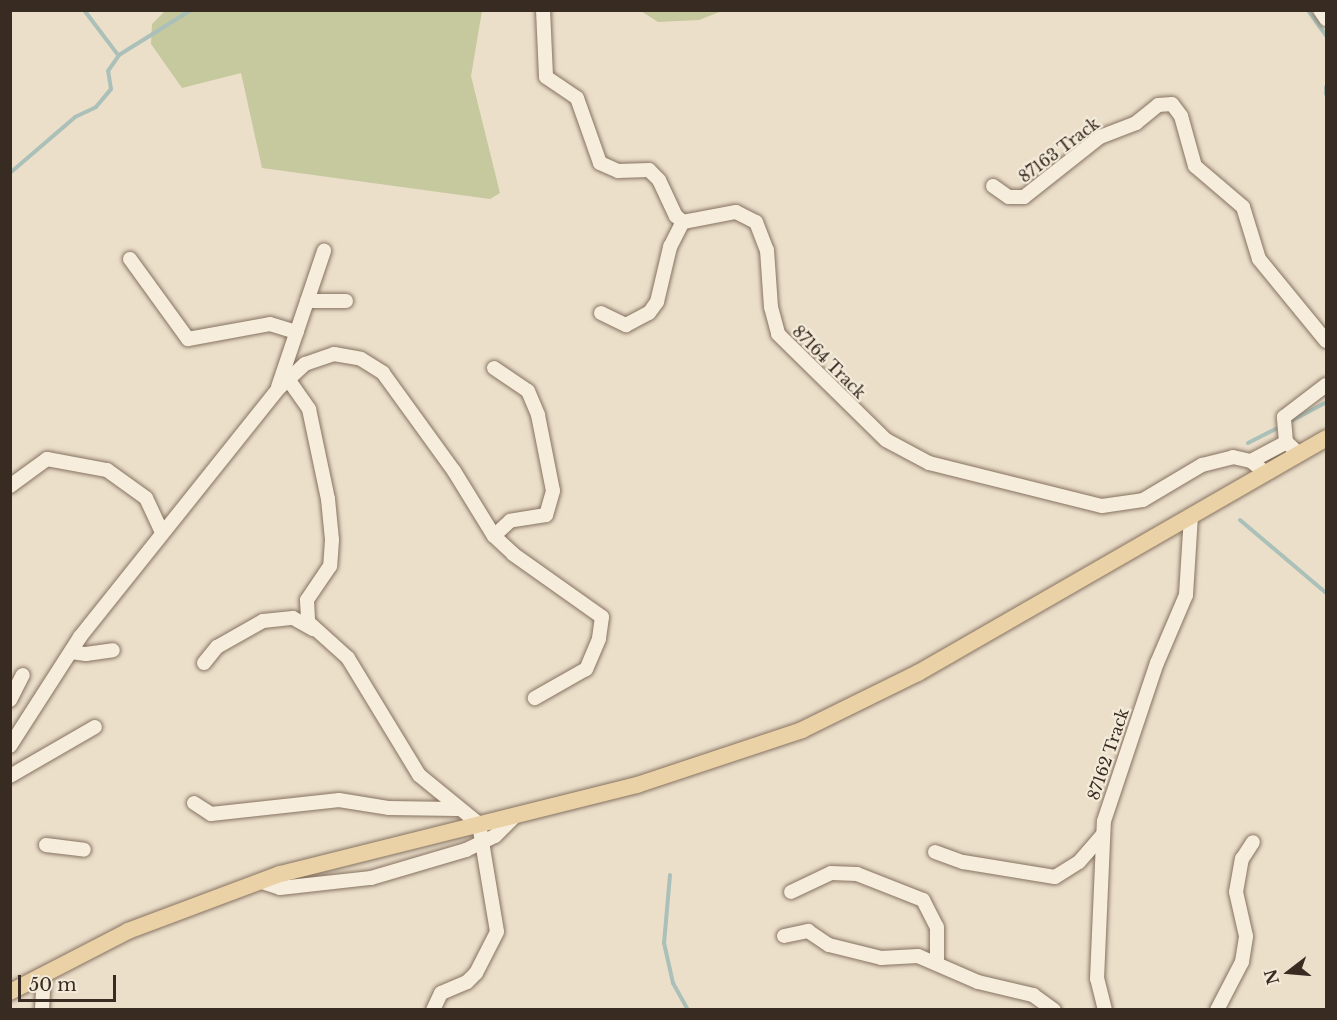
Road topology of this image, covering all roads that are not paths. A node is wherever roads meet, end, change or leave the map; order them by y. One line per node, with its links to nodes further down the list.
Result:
1 (543, 10): 5 (street)
2 (1320, 10): 3 (street)
3 (1326, 19)
4 (993, 186): 12 (street, 87163 Track)
5 (683, 222): 10 (street); 20 (street, 87164 Track)
6 (324, 251): 8 (street)
7 (130, 259): 11 (street)
8 (307, 301): 9 (street); 11 (street)
9 (346, 301)
10 (601, 313)
11 (297, 332): 16 (street)
12 (1326, 341)
13 (494, 368): 25 (street)
14 (288, 379): 16 (street); 25 (street); 26 (street)
15 (1326, 385): 18 (street)
16 (278, 389): 24 (street)
17 (1326, 438): 19 (main road)
18 (1286, 442): 19 (street); 20 (street)
19 (1299, 454): 21 (main road)
20 (1251, 461): 21 (street)
21 (1266, 473): 23 (main road)
22 (10, 486): 24 (street)
23 (1191, 516): 38 (main road); 40 (street, 87162 Track)
24 (162, 532): 28 (street)
25 (494, 536): 31 (street)
26 (317, 632): 29 (street); 37 (street)
27 (113, 650): 28 (street)
28 (71, 652): 34 (street)
29 (204, 663)
30 (23, 675): 32 (street)
31 (535, 698)
32 (10, 700)
33 (95, 727): 35 (street)
34 (10, 746)
35 (10, 776)
36 (194, 803): 37 (street)
37 (457, 809): 39 (street)
38 (515, 816): 39 (main road); 42 (street)
39 (479, 824): 42 (street); 46 (main road)
40 (1102, 836): 45 (street); 55 (street, 87162 Track)
41 (1253, 842): 56 (street)
42 (483, 843): 46 (street); 53 (street)
43 (46, 845): 44 (street)
44 (84, 850)
45 (935, 852)
46 (259, 881): 50 (main road)
47 (791, 892): 49 (street)
48 (784, 936): 49 (street)
49 (937, 963): 54 (street)
50 (44, 975): 51 (main road); 52 (street)
51 (10, 992)
52 (42, 1010)
53 (433, 1010)
54 (1054, 1010)
55 (1106, 1010)
56 (1217, 1010)

